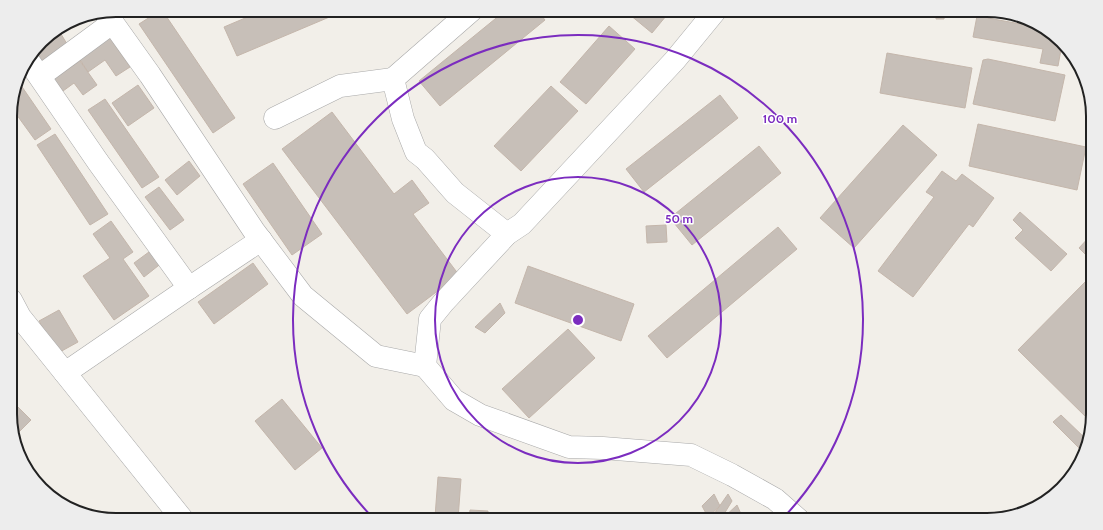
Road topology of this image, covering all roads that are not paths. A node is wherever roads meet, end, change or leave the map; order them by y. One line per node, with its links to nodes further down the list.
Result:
1 (464, 17): 5 (street)
2 (710, 17): 7 (street)
3 (108, 18): 4 (street); 8 (street)
4 (34, 68): 9 (street)
5 (392, 79): 6 (street); 7 (street)
6 (275, 118)
7 (507, 234): 11 (street)
8 (261, 240): 9 (street); 11 (street)
9 (190, 288): 12 (street)
10 (17, 316): 12 (street)
11 (425, 366): 14 (street)
12 (65, 373): 13 (street)
13 (178, 513)
14 (791, 513)

